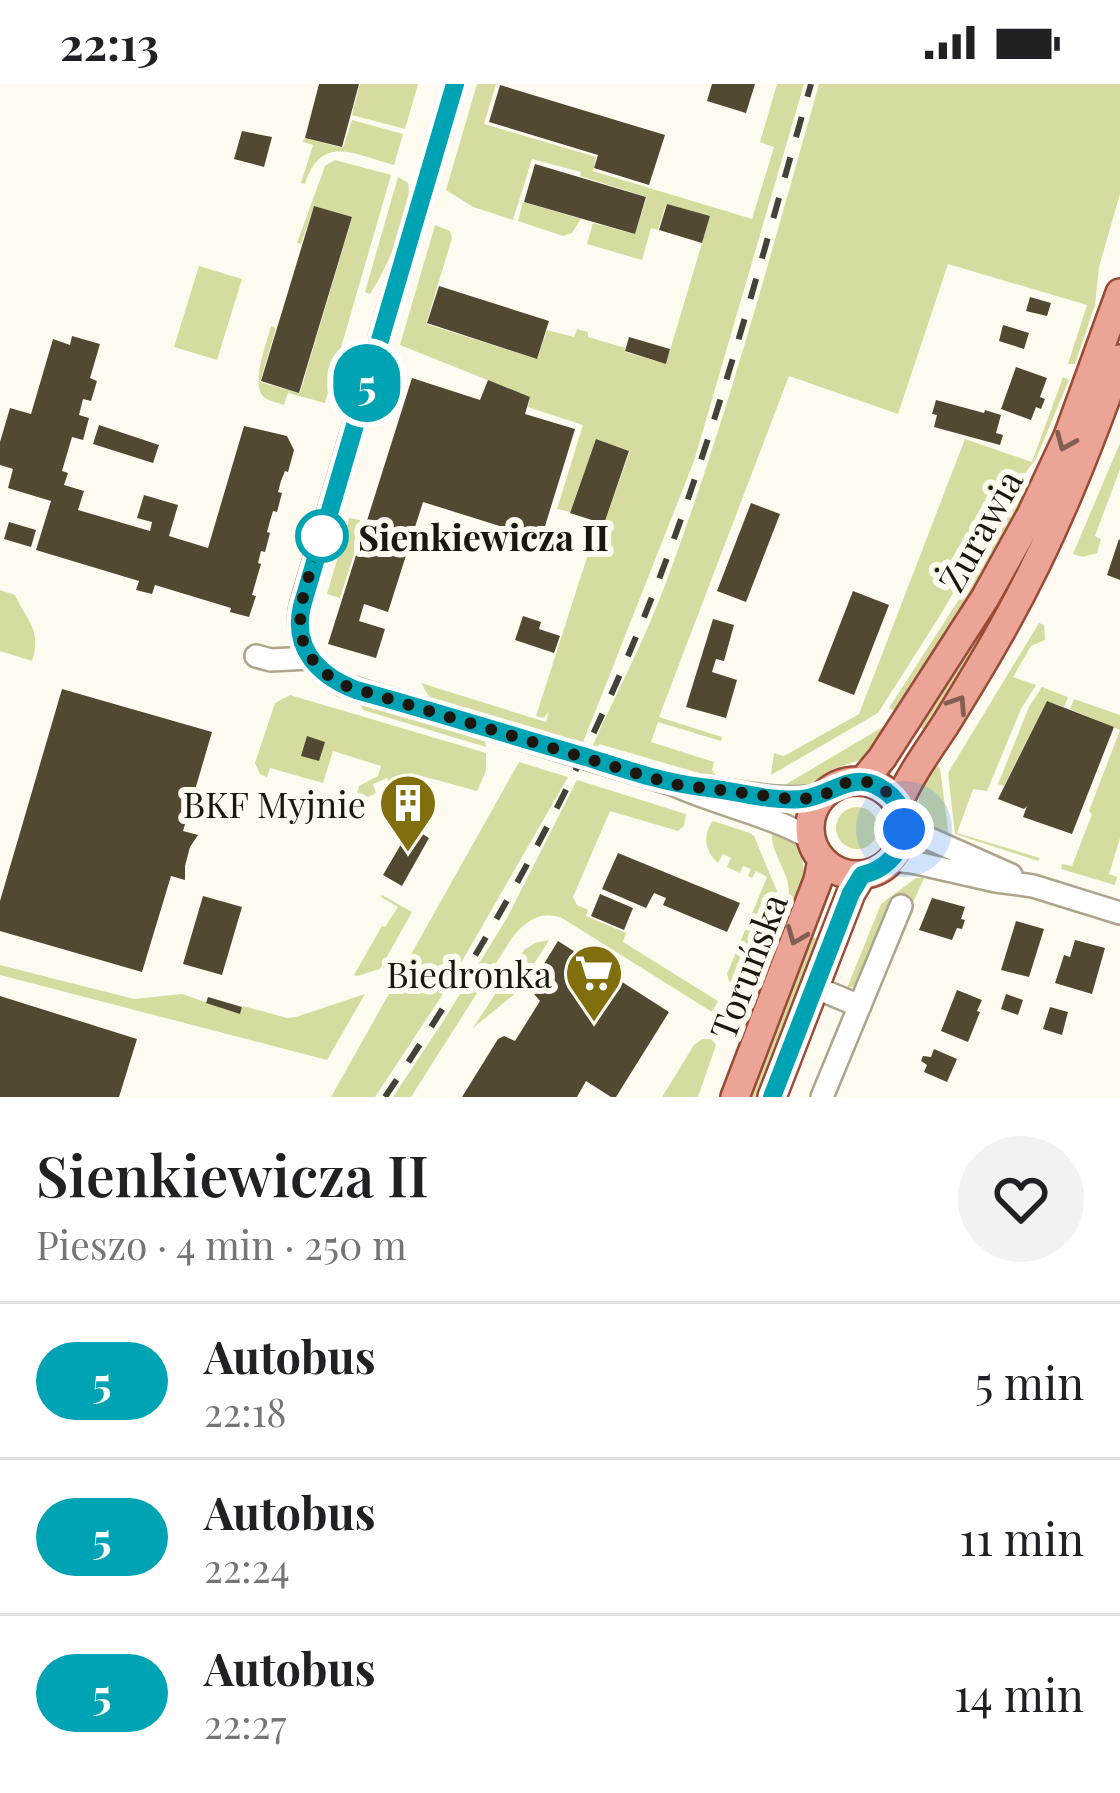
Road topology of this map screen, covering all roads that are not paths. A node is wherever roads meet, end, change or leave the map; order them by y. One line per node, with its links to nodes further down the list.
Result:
1 (455, 84): 5 (street)
2 (1120, 293): 6 (main road, Żurawia, one-way to 6)
3 (1120, 359): 9 (main road, Żurawia, one-way to 3)
4 (256, 656): 5 (street)
5 (309, 658): 7 (street)
6 (863, 781): 8 (main road); 9 (main road)
7 (672, 784): 8 (street); 10 (street)
8 (824, 795): 10 (main road)
9 (901, 814): 11 (main road); 13 (street)
10 (817, 849): 12 (main road); 18 (main road, Toruńska, one-way to 18)
11 (892, 860): 12 (main road); 13 (street)
12 (862, 875): 16 (main road, Toruńska)
13 (1033, 886): 15 (street)
14 (901, 906): 17 (street)
15 (1120, 913)
16 (814, 986): 17 (street, Toruńska); 19 (main road, Toruńska)
17 (860, 1006): 20 (street)
18 (735, 1097)
19 (772, 1097)
20 (822, 1097)

